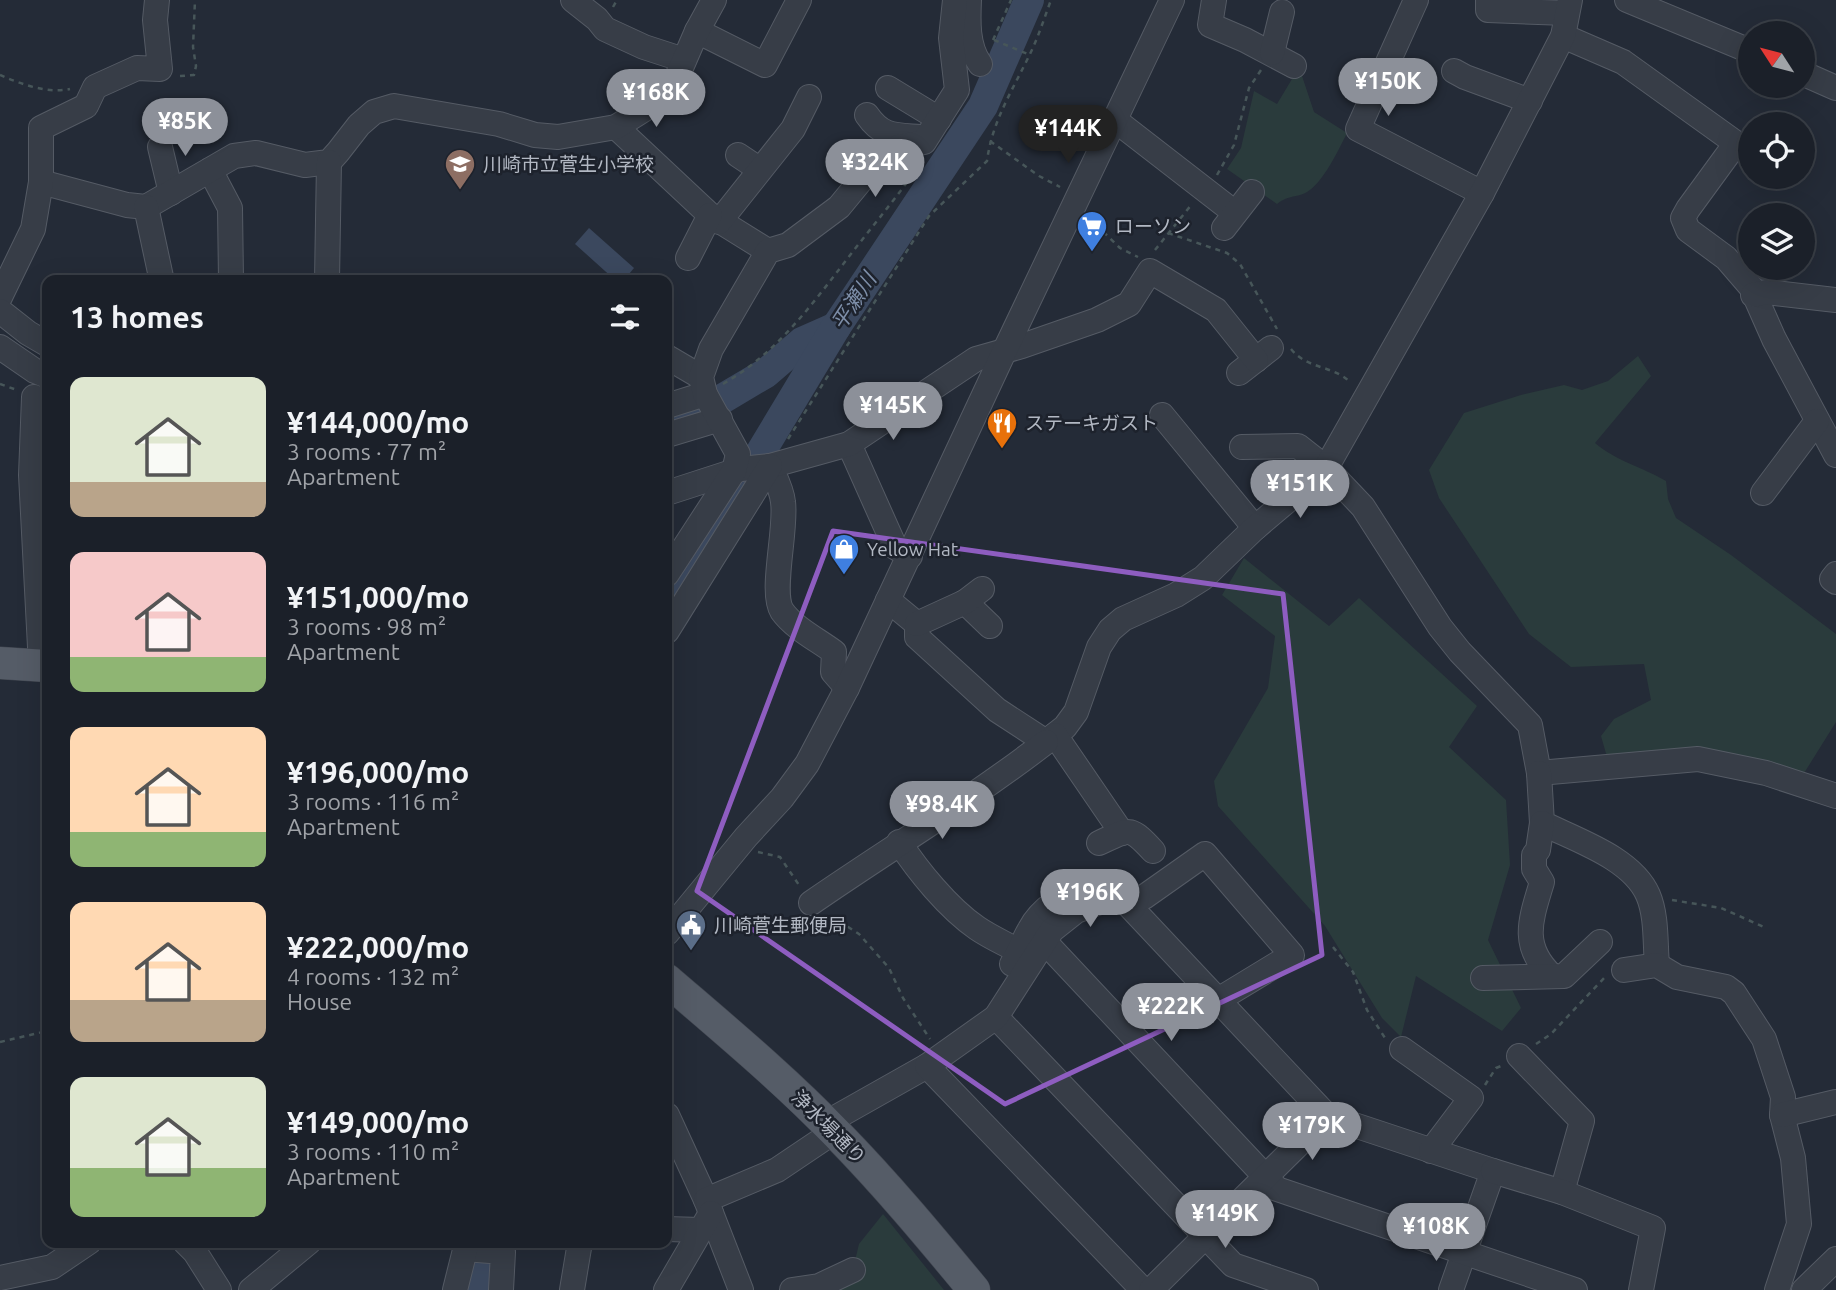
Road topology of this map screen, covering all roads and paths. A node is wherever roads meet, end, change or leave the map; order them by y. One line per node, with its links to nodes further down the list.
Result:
1 (158, 0): 24 (street)
2 (195, 0): 24 (path)
3 (573, 0): 21 (street)
4 (714, 0): 17 (street)
5 (798, 0): 17 (street)
6 (956, 0): 36 (street)
7 (969, 0): 22 (street)
8 (1011, 0): 20 (path)
9 (1051, 0): 20 (path)
10 (1172, 0): 34 (street)
11 (1214, 0): 19 (street)
12 (1416, 0): 47 (street)
13 (1488, 0): 16 (street)
14 (1627, 0): 18 (street)
15 (1282, 12): 19 (street)
16 (1567, 16): 32 (street); 58 (street)
17 (697, 31): 21 (street)
18 (1738, 46)
19 (1272, 53): 23 (street); 44 (path)
20 (1030, 55): 37 (path)
21 (684, 61): 35 (street)
22 (980, 64)
23 (1294, 66)
24 (160, 69): 28 (street)
25 (1454, 71): 32 (street)
26 (0, 75): 28 (path)
27 (1815, 79): 30 (street)
28 (95, 87): 43 (street)
29 (887, 88): 36 (street)
30 (1836, 88)
31 (809, 97): 41 (street)
32 (1530, 101): 47 (street)
33 (867, 115): 36 (street)
34 (1115, 120): 44 (street); 48 (street)
35 (616, 127): 40 (street); 50 (street)
36 (930, 138): 52 (street); 67 (path)
37 (990, 141): 48 (path); 78 (path)
38 (160, 147): 46 (street)
39 (738, 155): 41 (street)
40 (328, 162): 42 (street); 57 (street)
41 (759, 169): 50 (street)
42 (210, 170): 46 (street); 56 (street)
43 (41, 182): 49 (street); 59 (street)
44 (1204, 189): 45 (street); 51 (path)
45 (1252, 192)
46 (171, 193): 49 (street)
47 (1482, 193): 69 (street)
48 (1069, 195): 54 (path); 64 (street)
49 (146, 207): 55 (street)
50 (715, 219): 52 (street); 53 (street)
51 (1168, 233): 54 (path); 65 (path)
52 (768, 251): 67 (street)
53 (688, 258)
54 (1149, 266): 64 (street); 65 (street)
55 (161, 275)
56 (231, 275)
57 (327, 275)
58 (1753, 295): 60 (street); 73 (street)
59 (0, 297)
60 (1836, 300)
61 (0, 312): 62 (street)
62 (42, 341)
63 (0, 347): 68 (street)
64 (1005, 349): 75 (street); 84 (street)
65 (1267, 353): 69 (path)
66 (672, 361): 67 (street)
67 (703, 385): 70 (street); 72 (street)
68 (41, 386): 92 (street)
69 (1364, 397): 79 (street)
70 (672, 403)
71 (1161, 415): 83 (street)
72 (719, 417): 74 (street); 80 (street)
73 (1817, 421): 77 (street); 82 (street)
74 (672, 433)
75 (849, 444): 78 (street); 84 (street)
76 (1242, 447): 79 (street)
77 (1836, 455)
78 (768, 466): 80 (street); 89 (street); 95 (street)
79 (1326, 468): 83 (street); 97 (street)
80 (737, 470): 81 (street); 85 (street)
81 (672, 491)
82 (1763, 493)
83 (1255, 528): 96 (street)
84 (910, 556): 88 (street)
85 (672, 567)
86 (1836, 574): 87 (street)
87 (1836, 582)
88 (888, 600): 90 (street); 95 (street)
89 (672, 623)
90 (917, 624): 91 (street); 96 (street)
91 (990, 626)
92 (42, 637)
93 (0, 663): 94 (main road)
94 (42, 666)
95 (847, 688): 107 (street)
96 (1051, 739): 100 (street); 102 (street)
97 (1539, 773): 98 (street); 99 (street)
98 (1836, 796)
99 (1542, 823): 104 (street); 115 (street)
100 (899, 842): 106 (street); 112 (street)
101 (756, 849): 106 (path)
102 (1153, 850)
103 (1085, 884): 112 (street)
104 (1648, 896): 108 (path); 113 (street)
105 (1122, 898): 109 (street); 118 (street); 118 (street)
106 (811, 903): 123 (path)
107 (672, 927)
108 (1763, 928)
109 (1044, 941): 119 (street); 133 (street)
110 (1600, 942): 115 (street)
111 (1333, 947): 122 (path)
112 (1020, 952): 123 (street)
113 (1657, 965): 114 (street); 127 (street)
114 (1624, 970): 124 (path)
115 (1551, 975): 116 (street)
116 (1483, 978)
117 (672, 987): 129 (main road, 浄水場通り)
118 (1219, 1000): 128 (street)
119 (996, 1017): 123 (street); 137 (street)
120 (42, 1032): 121 (path)
121 (0, 1042)
122 (1402, 1049): 125 (street)
123 (934, 1056): 129 (street); 158 (street)
124 (1519, 1056): 125 (path); 134 (street)
125 (1471, 1098): 131 (street)
126 (1836, 1102): 127 (street)
127 (1782, 1115): 164 (street)
128 (1327, 1116): 131 (street); 133 (street)
129 (830, 1127): 135 (street); 157 (main road, 浄水場通り)
130 (672, 1128): 135 (street)
131 (1431, 1151): 132 (street)
132 (1493, 1171): 134 (street); 144 (street)
133 (1266, 1176): 137 (street); 144 (street)
134 (1562, 1192): 163 (street)
135 (706, 1214): 136 (street); 154 (street); 155 (street)
136 (672, 1227)
137 (1206, 1238): 159 (street); 160 (street)
138 (80, 1248): 148 (street)
139 (191, 1248): 149 (street)
140 (302, 1248): 150 (street)
141 (483, 1248): 151 (street)
142 (488, 1248): 152 (street)
143 (579, 1248): 153 (street)
144 (1464, 1251): 161 (street); 162 (street)
145 (0, 1256): 148 (street)
146 (1836, 1259): 165 (street)
147 (853, 1270): 156 (street)
148 (9, 1275)
149 (219, 1290)
150 (251, 1290)
151 (455, 1290)
152 (500, 1290)
153 (572, 1290)
154 (666, 1290)
155 (741, 1290)
156 (792, 1290)
157 (974, 1290)
158 (1143, 1290)
159 (1152, 1290)
160 (1306, 1290)
161 (1451, 1290)
162 (1575, 1290)
163 (1641, 1290)
164 (1777, 1290)
165 (1804, 1290)

